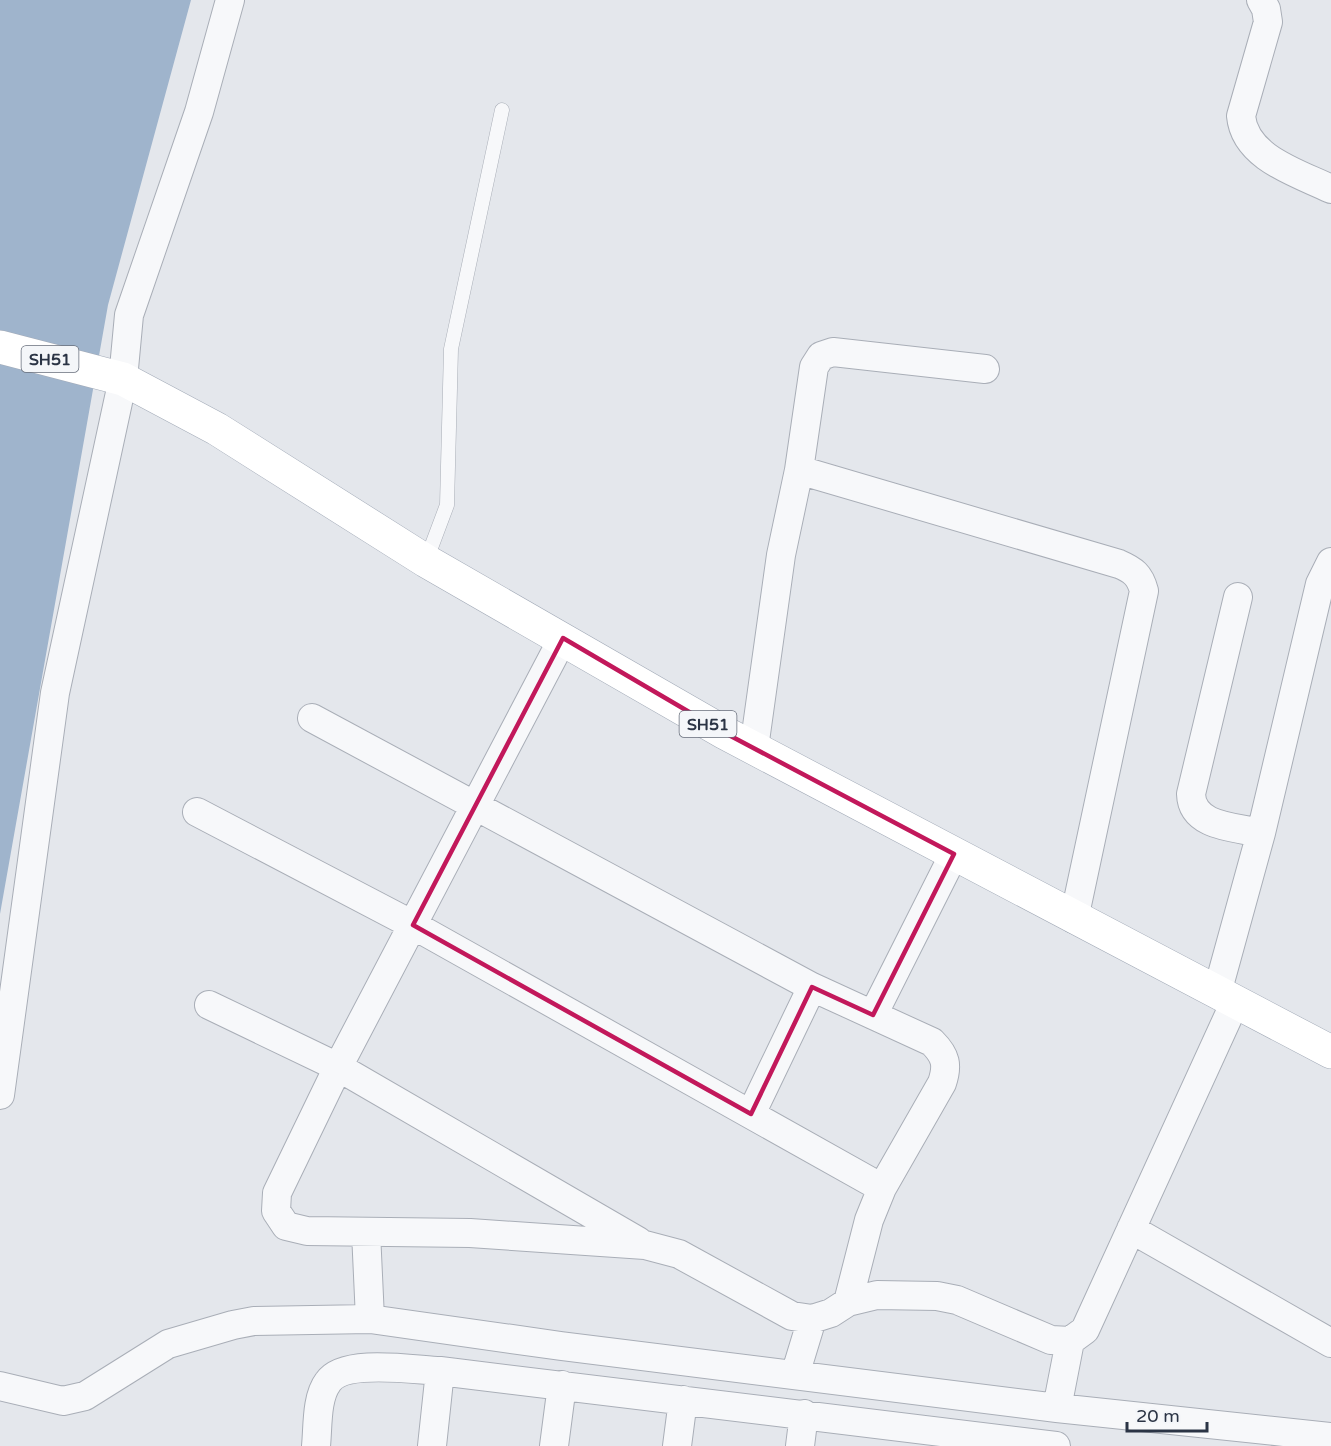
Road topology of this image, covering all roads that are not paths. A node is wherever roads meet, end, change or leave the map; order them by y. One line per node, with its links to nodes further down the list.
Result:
1 (230, 0): 7 (street)
2 (1260, 0): 4 (street)
3 (502, 110): 9 (lane)
4 (1331, 189)
5 (0, 348): 7 (main road, SH51)
6 (985, 369): 8 (street)
7 (111, 375): 9 (main road, SH51); 27 (street)
8 (799, 470): 14 (street); 19 (street)
9 (426, 561): 12 (main road, SH51)
10 (1331, 562): 17 (street)
11 (1238, 597): 17 (street)
12 (563, 638): 14 (main road, SH51); 15 (street)
13 (312, 717): 15 (street)
14 (754, 748): 18 (main road, SH51)
15 (475, 808): 20 (street); 21 (street)
16 (197, 812): 20 (street)
17 (1261, 833): 22 (street)
18 (954, 854): 19 (main road, SH51); 24 (street)
19 (1074, 919): 22 (main road, SH51)
20 (413, 925): 26 (street); 28 (street)
21 (812, 987): 24 (street); 28 (street)
22 (1226, 997): 25 (main road, SH51); 30 (street)
23 (209, 1005): 26 (street)
24 (873, 1015): 29 (street)
25 (1331, 1052)
26 (338, 1067): 31 (street); 32 (street)
27 (0, 1095)
28 (751, 1114): 29 (street)
29 (882, 1188): 33 (street)
30 (1131, 1229): 36 (street); 37 (street)
31 (366, 1232): 32 (street); 34 (street)
32 (645, 1245): 35 (street)
33 (848, 1302): 35 (street); 36 (street)
34 (370, 1319): 39 (street); 41 (street)
35 (812, 1319): 39 (street)
36 (1070, 1341): 43 (street)
37 (1331, 1343)
38 (440, 1371): 40 (street); 47 (street); 48 (street)
39 (795, 1375): 43 (street)
40 (562, 1385): 42 (street); 49 (street)
41 (0, 1386)
42 (683, 1400): 44 (street); 50 (street)
43 (1057, 1408): 45 (street)
44 (804, 1414): 46 (street); 51 (street)
45 (1331, 1437)
46 (930, 1438): 52 (street)
47 (316, 1446)
48 (432, 1446)
49 (554, 1446)
50 (677, 1446)
51 (800, 1446)
52 (1056, 1446)

